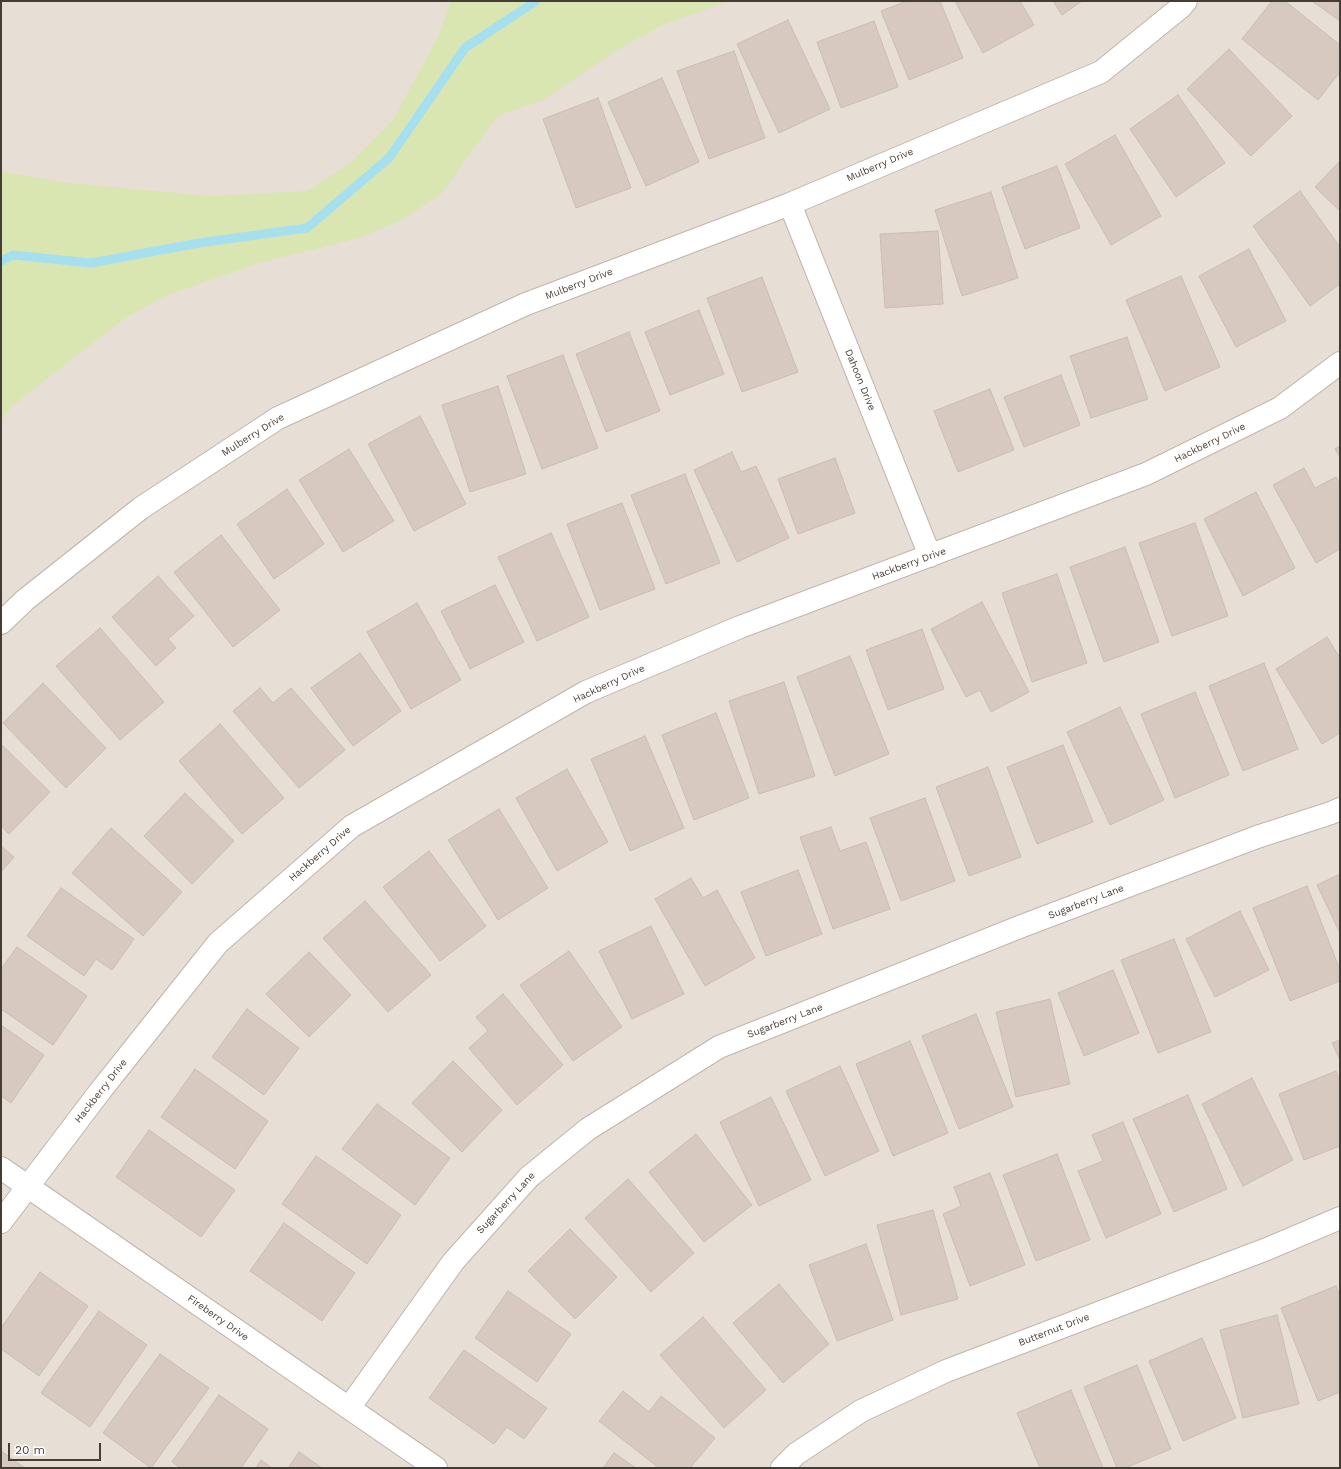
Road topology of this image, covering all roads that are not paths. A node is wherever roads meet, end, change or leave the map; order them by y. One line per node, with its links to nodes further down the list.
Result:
1 (1186, 1): 2 (street, Mulberry Drive)
2 (790, 204): 4 (street, Dahoon Drive); 5 (street, Mulberry Drive)
3 (1340, 363): 4 (street, Hackberry Drive)
4 (930, 556): 8 (street, Hackberry Drive)
5 (1, 623)
6 (1340, 809): 11 (street, Sugarberry Lane)
7 (1, 1168): 8 (street, Fireberry Drive)
8 (27, 1187): 10 (street, Hackberry Drive); 11 (street, Fireberry Drive)
9 (1340, 1218): 13 (street, Butternut Drive)
10 (1, 1222)
11 (349, 1408): 12 (street, Fireberry Drive)
12 (436, 1468)
13 (782, 1468)

